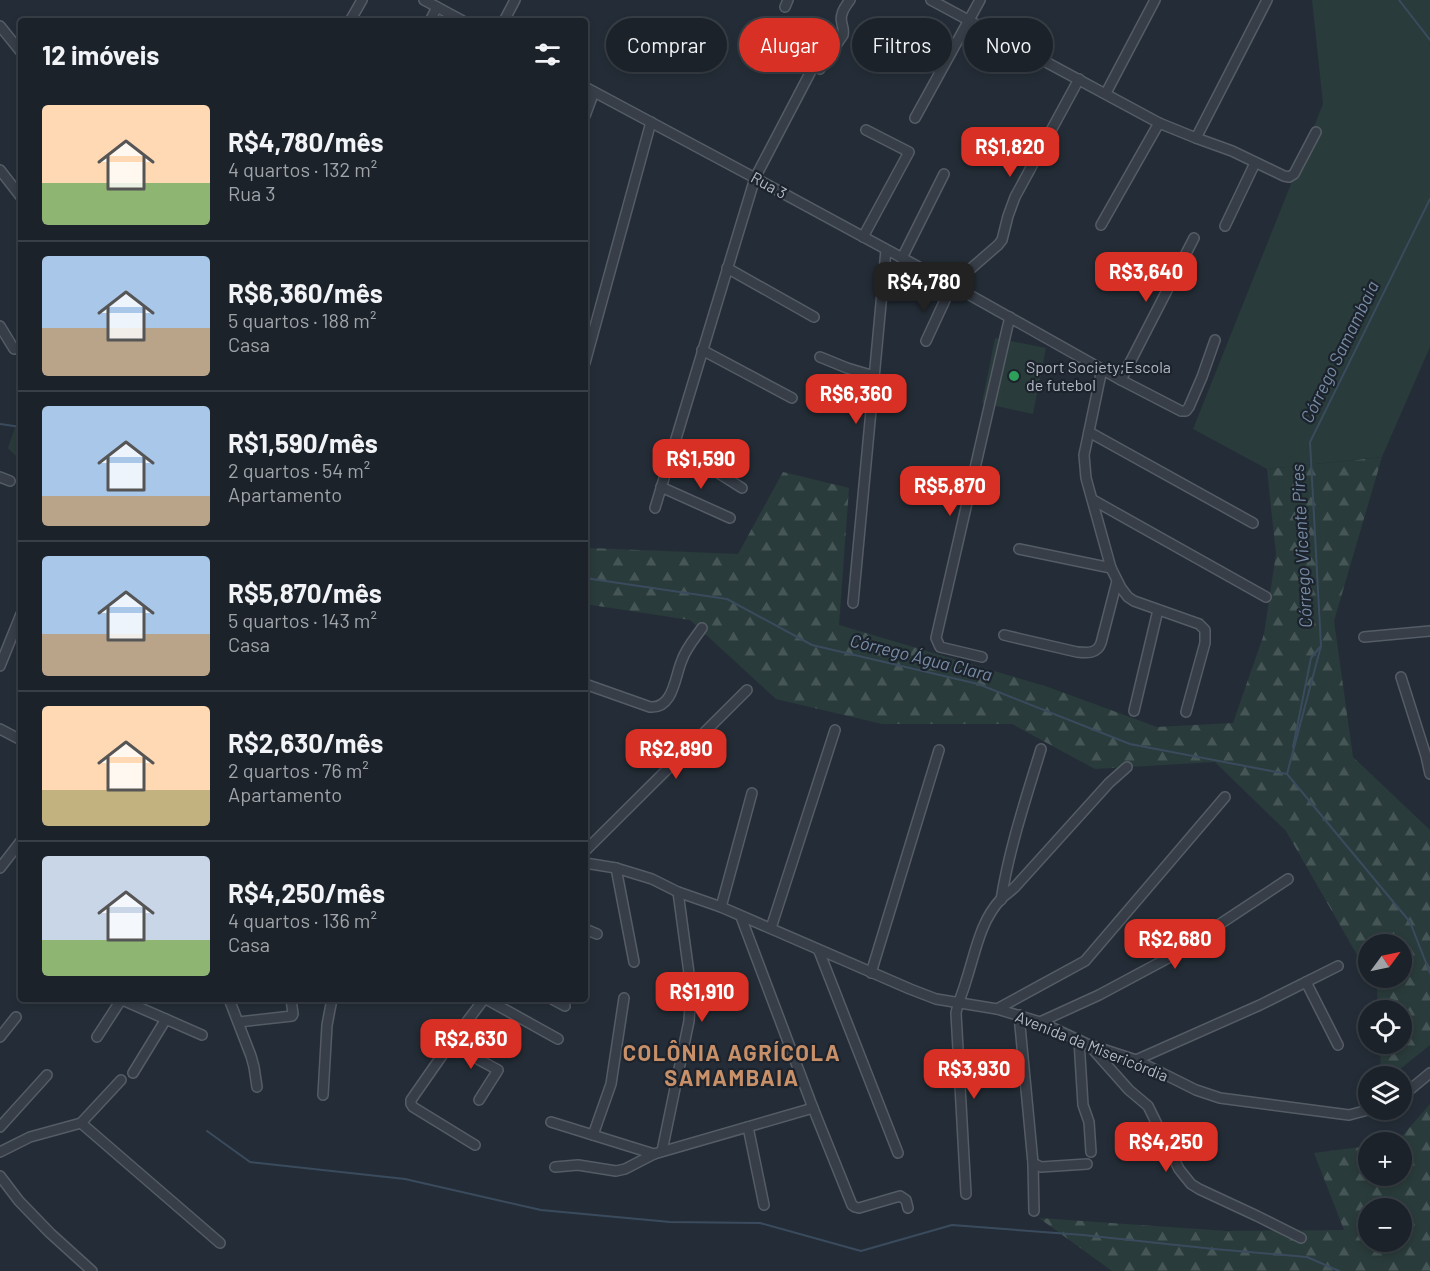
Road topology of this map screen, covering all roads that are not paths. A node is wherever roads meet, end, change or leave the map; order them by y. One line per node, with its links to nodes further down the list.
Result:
1 (362, 0): 10 (street)
2 (424, 0): 9 (street)
3 (515, 0): 13 (street)
4 (850, 0): 18 (street)
5 (931, 0): 14 (street)
6 (980, 0): 15 (street)
7 (1155, 0): 25 (street)
8 (1268, 0): 32 (street)
9 (437, 7): 11 (street); 12 (street)
10 (352, 18)
11 (432, 18)
12 (457, 18)
13 (506, 18)
14 (965, 18)
15 (970, 18)
16 (0, 26): 19 (street)
17 (964, 29): 27 (street)
18 (840, 39)
19 (18, 48)
20 (1053, 65): 22 (street)
21 (810, 73): 36 (street)
22 (1079, 79): 25 (street); 45 (street)
23 (588, 89): 24 (street, Rua 3)
24 (594, 92): 26 (street); 28 (street, Rua 3)
25 (1106, 93): 29 (street)
26 (588, 108)
27 (915, 118)
28 (651, 122): 36 (street, Rua 3); 53 (street)
29 (1159, 123): 32 (street); 38 (street)
30 (866, 130): 40 (street)
31 (1316, 132): 33 (street)
32 (1196, 138): 33 (street)
33 (1255, 163): 39 (street)
34 (0, 171): 37 (street)
35 (944, 174): 43 (street)
36 (755, 177): 40 (street, Rua 3); 44 (street)
37 (18, 193)
38 (1101, 225)
39 (1225, 226)
40 (863, 237): 42 (street, Rua 3)
41 (1194, 238): 57 (street)
42 (886, 250): 43 (street, Rua 3); 56 (street)
43 (902, 258): 45 (street, Rua 3)
44 (727, 268): 46 (street); 52 (street)
45 (952, 285): 47 (street, Rua 3); 50 (street)
46 (814, 317)
47 (1010, 317): 55 (street, Rua 3); 78 (street)
48 (0, 326): 51 (street)
49 (1215, 340): 57 (street, Rua 3)
50 (926, 341)
51 (14, 349)
52 (702, 350): 58 (street); 60 (street)
53 (588, 352)
54 (820, 357): 56 (street)
55 (1102, 369): 57 (street, Rua 3); 59 (street)
56 (874, 376): 71 (street)
57 (1121, 380)
58 (792, 398)
59 (1089, 432): 63 (street); 66 (street)
60 (674, 445): 61 (street); 62 (street)
61 (661, 487): 64 (street); 65 (street)
62 (742, 488)
63 (1093, 500): 68 (street); 70 (street)
64 (655, 508)
65 (730, 518)
66 (1253, 523)
67 (1019, 549): 68 (street)
68 (1111, 568): 69 (street)
69 (1117, 581): 72 (street); 76 (street)
70 (1266, 597)
71 (853, 603)
72 (1158, 610): 83 (street); 84 (street)
73 (18, 621): 79 (street)
74 (702, 628): 81 (street)
75 (1430, 632): 77 (street)
76 (1004, 635)
77 (1364, 637)
78 (982, 657)
79 (0, 666)
80 (1401, 677): 90 (street)
81 (588, 685)
82 (747, 690): 96 (street)
83 (1134, 711)
84 (1186, 712)
85 (0, 729): 87 (street)
86 (835, 730): 105 (street)
87 (18, 738)
88 (1041, 749): 102 (street)
89 (939, 750): 111 (street)
90 (1428, 755): 92 (street)
91 (1127, 767): 102 (street)
92 (1430, 774)
93 (752, 793): 103 (street)
94 (1225, 797): 124 (street)
95 (18, 845): 98 (street)
96 (588, 848)
97 (588, 863): 99 (street, Avenida da Misericórdia)
98 (0, 868)
99 (616, 868): 101 (street, Avenida da Misericórdia); 109 (street)
100 (1288, 879): 129 (street)
101 (678, 892): 103 (street, Avenida da Misericórdia); 155 (street)
102 (1001, 900): 122 (street)
103 (721, 907): 104 (street, Avenida da Misericórdia)
104 (741, 917): 105 (street, Avenida da Misericórdia); 146 (street)
105 (771, 928): 108 (street, Avenida da Misericórdia)
106 (588, 930): 107 (street)
107 (597, 934)
108 (819, 951): 111 (street, Avenida da Misericórdia); 157 (street)
109 (634, 962)
110 (1338, 966): 112 (street)
111 (871, 972): 122 (street, Avenida da Misericórdia)
112 (1306, 982): 136 (street); 137 (street)
113 (624, 998): 152 (street)
114 (118, 1002): 132 (street)
115 (127, 1002): 127 (street)
116 (230, 1002): 128 (street)
117 (291, 1002): 128 (street)
118 (331, 1002): 144 (street)
119 (483, 1002): 135 (street)
120 (490, 1002): 133 (street)
121 (558, 1002): 123 (street)
122 (957, 1003): 124 (street, Avenida da Misericórdia); 162 (street)
123 (565, 1006)
124 (997, 1009): 125 (street, Avenida da Misericórdia)
125 (1019, 1015): 129 (street, Avenida da Misericórdia); 158 (street)
126 (16, 1017): 131 (street)
127 (166, 1019): 130 (street); 138 (street)
128 (238, 1022): 142 (street)
129 (1040, 1022): 134 (street, Avenida da Misericórdia)
130 (202, 1035)
131 (0, 1037)
132 (97, 1037)
133 (558, 1039)
134 (1083, 1042): 137 (street, Avenida da Misericórdia); 156 (street); 166 (street)
135 (450, 1044): 145 (street); 153 (street)
136 (1338, 1045)
137 (1136, 1060): 147 (street, Avenida da Misericórdia)
138 (133, 1073)
139 (1430, 1073): 143 (street)
140 (47, 1075): 150 (street)
141 (121, 1080): 148 (street)
142 (257, 1087)
143 (1412, 1088)
144 (323, 1095)
145 (479, 1100)
146 (813, 1108): 151 (street); 164 (street)
147 (1358, 1113)
148 (81, 1122): 154 (street); 167 (street)
149 (551, 1122): 152 (street)
150 (0, 1127)
151 (748, 1127): 155 (street); 163 (street)
152 (593, 1135): 155 (street)
153 (476, 1145)
154 (0, 1152)
155 (658, 1152): 160 (street)
156 (1091, 1152)
157 (898, 1153)
158 (1033, 1163): 159 (street); 165 (street)
159 (1087, 1164)
160 (555, 1167)
161 (0, 1176): 168 (street)
162 (966, 1194)
163 (764, 1205)
164 (908, 1208)
165 (1034, 1211)
166 (1301, 1238)
167 (220, 1243)
168 (92, 1271)

